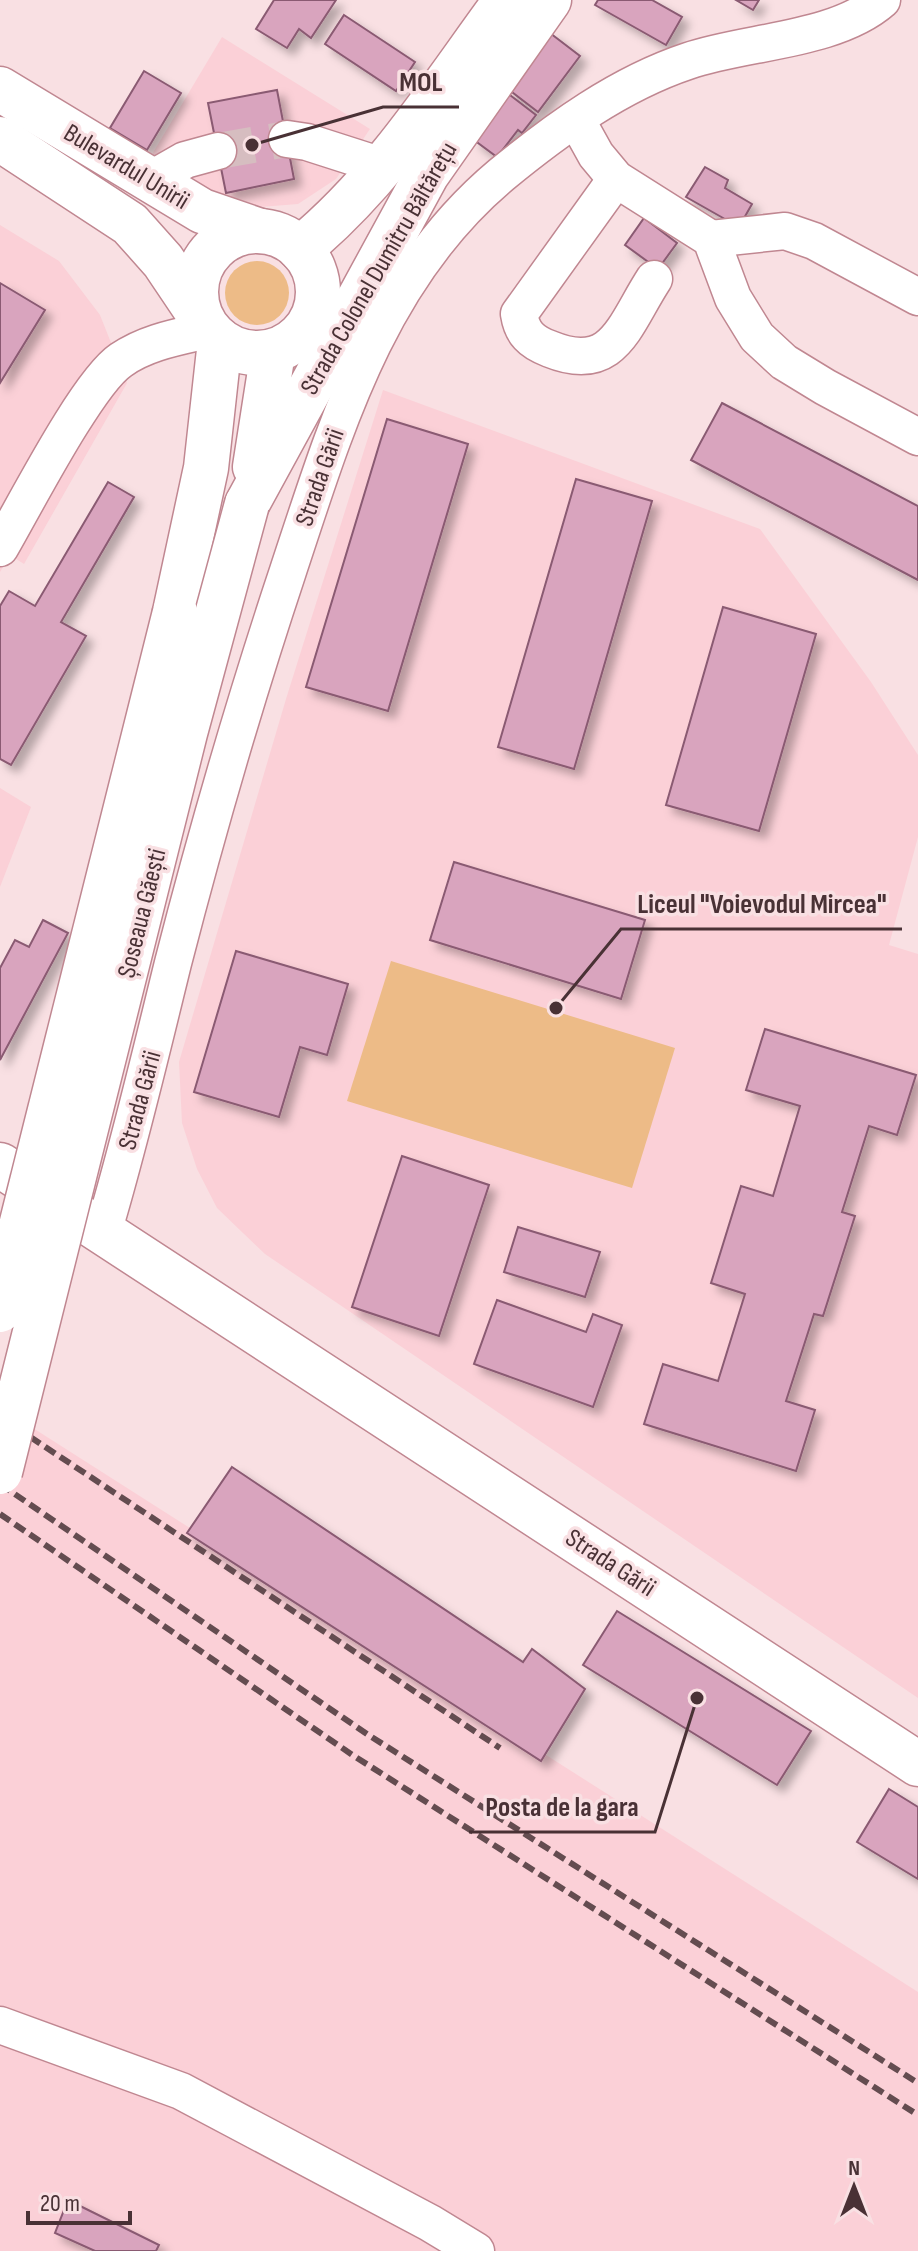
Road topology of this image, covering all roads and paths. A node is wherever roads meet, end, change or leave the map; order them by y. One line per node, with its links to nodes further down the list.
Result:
1 (506, 0): 9 (main road, Strada Colonel Dumitru Băltărețu)
2 (549, 0): 9 (main road, Strada Colonel Dumitru Băltărețu)
3 (882, 0): 5 (street, Strada Gării)
4 (0, 89): 11 (main road, Bulevardul Unirii)
5 (576, 119): 10 (street); 24 (street, Strada Gării)
6 (0, 139): 18 (main road, Bulevardul Unirii)
7 (287, 139): 9 (street)
8 (218, 151): 11 (street)
9 (406, 170): 14 (main road, Strada Colonel Dumitru Băltărețu); 16 (main road); 21 (main road, Strada Colonel Dumitru Băltărețu)
10 (616, 179): 13 (street); 15 (street)
11 (150, 180): 12 (main road, Bulevardul Unirii)
12 (260, 231): 14 (main road); 18 (main road)
13 (711, 239): 17 (street); 20 (street)
14 (300, 249): 16 (main road)
15 (654, 279)
16 (318, 296): 19 (main road)
17 (918, 297)
18 (210, 329): 19 (main road); 22 (street); 25 (main road, Șoseaua Găești, bridge)
19 (273, 352): 21 (main road, Șoseaua Găești)
20 (918, 437)
21 (247, 504): 26 (main road, Șoseaua Găești, bridge)
22 (0, 548)
23 (0, 1165): 24 (main road, Strada Gării)
24 (104, 1229): 27 (main road, Strada Gării)
25 (0, 1310)
26 (0, 1472)
27 (918, 1764)
28 (0, 2025): 29 (street)
29 (476, 2251)

